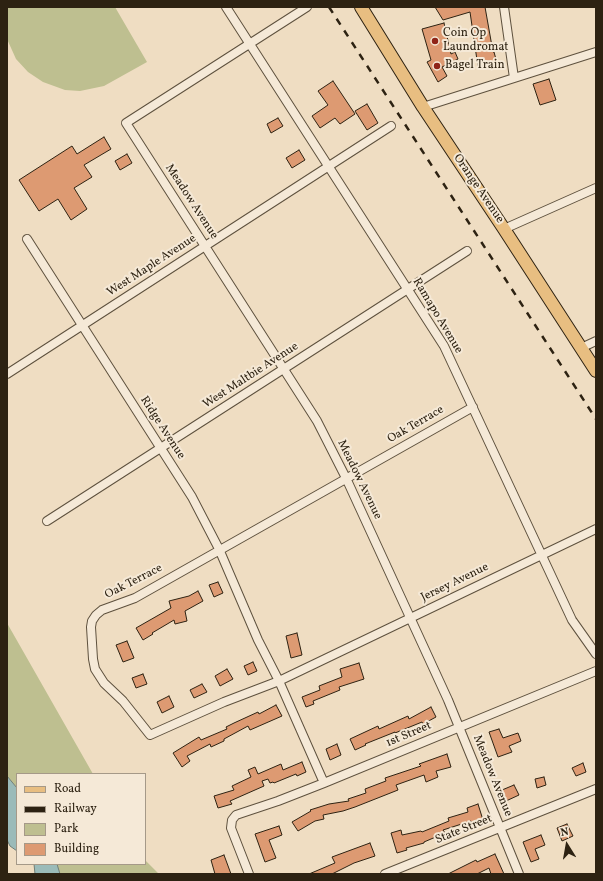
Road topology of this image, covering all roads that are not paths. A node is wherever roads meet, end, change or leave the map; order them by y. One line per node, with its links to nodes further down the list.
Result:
1 (226, 7): 5 (street, Ramapo Avenue)
2 (361, 7): 8 (main road, Orange Avenue)
3 (504, 7): 7 (street)
4 (307, 8): 5 (street)
5 (249, 44): 10 (street, Ramapo Avenue); 14 (street, Meadow Avenue)
6 (596, 52): 7 (street)
7 (514, 78): 8 (street)
8 (423, 107): 12 (main road, Orange Avenue)
9 (391, 126): 10 (street, West Maple Avenue)
10 (328, 166): 14 (street, West Maple Avenue); 16 (street, Ramapo Avenue)
11 (596, 188): 12 (street)
12 (504, 229): 19 (main road, Orange Avenue)
13 (27, 239): 17 (street, Ridge Avenue)
14 (205, 246): 17 (street, West Maple Avenue); 20 (street, Meadow Avenue)
15 (466, 252): 16 (street, West Maltbie Avenue)
16 (408, 290): 20 (street, West Maltbie Avenue); 23 (street, Ramapo Avenue)
17 (82, 326): 22 (street, West Maple Avenue); 24 (street, Ridge Avenue)
18 (596, 341): 19 (street)
19 (581, 348): 21 (main road, Orange Avenue)
20 (284, 369): 24 (street, West Maltbie Avenue); 25 (street, Meadow Avenue)
21 (596, 371)
22 (7, 374)
23 (472, 407): 25 (street, Oak Terrace); 29 (street, Ramapo Avenue)
24 (161, 448): 26 (street, West Maltbie Avenue); 28 (street, Ridge Avenue)
25 (346, 478): 28 (street, Oak Terrace); 30 (street, Meadow Avenue)
26 (47, 521)
27 (596, 529): 29 (street, Jersey Avenue)
28 (219, 549): 34 (street, Ridge Avenue); 34 (street, Oak Terrace)
29 (542, 554): 30 (street, Jersey Avenue); 31 (street, Ramapo Avenue)
30 (411, 618): 32 (street, Jersey Avenue); 35 (street, Meadow Avenue)
31 (596, 654)
32 (324, 659): 34 (street, Oak Terrace)
33 (596, 671): 35 (street, 1st Street)
34 (279, 681): 36 (street, Ridge Avenue)
35 (459, 727): 36 (street, 1st Street); 38 (street, Meadow Avenue)
36 (324, 783): 39 (street, 1st Street)
37 (596, 789): 38 (street, State Street)
38 (500, 828): 40 (street, State Street); 41 (street, Meadow Avenue)
39 (250, 874)
40 (385, 874)
41 (519, 874)

